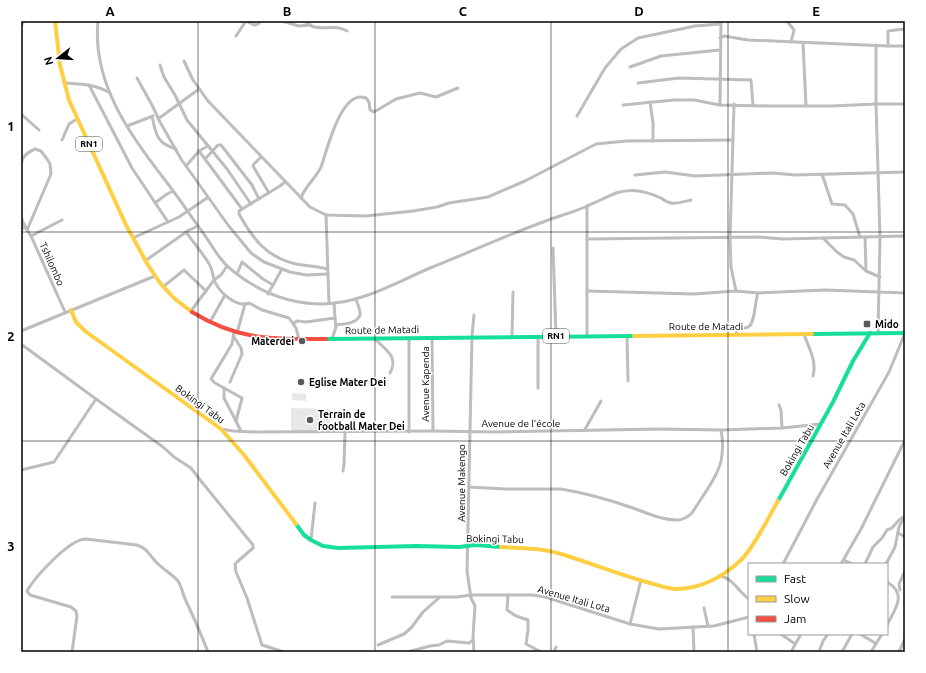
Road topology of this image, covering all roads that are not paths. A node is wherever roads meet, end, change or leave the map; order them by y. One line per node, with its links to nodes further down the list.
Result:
1 (24, 21): 11 (street)
2 (55, 21): 30 (main road, Route de Matadi / RN1)
3 (98, 21): 34 (street)
4 (246, 21): 5 (street); 15 (street)
5 (261, 21)
6 (282, 21): 10 (street)
7 (304, 21): 10 (street)
8 (787, 21): 18 (street)
9 (721, 23): 14 (street); 46 (street)
10 (311, 25): 12 (street)
11 (21, 26)
12 (347, 31)
13 (905, 31): 21 (street)
14 (720, 33): 16 (street); 17 (street)
15 (236, 36)
16 (725, 36): 17 (street); 18 (street)
17 (720, 38): 23 (street)
18 (791, 42): 19 (street)
19 (803, 43): 20 (street); 43 (street)
20 (876, 45): 21 (street); 38 (street)
21 (888, 46): 22 (street)
22 (905, 46)
23 (720, 50): 26 (street); 28 (street)
24 (184, 61): 33 (street)
25 (160, 65): 36 (street)
26 (630, 67)
27 (137, 78): 47 (street)
28 (720, 80): 29 (street); 40 (street); 41 (street)
29 (638, 82)
30 (64, 83): 31 (street); 48 (main road, Route de Matadi / RN1)
31 (89, 85): 34 (street); 74 (street)
32 (458, 88): 71 (street)
33 (199, 89): 36 (street); 58 (street)
34 (110, 93): 49 (street)
35 (650, 102): 40 (street); 42 (street); 53 (street)
36 (179, 103): 47 (street); 54 (street)
37 (734, 104): 40 (street); 41 (street); 52 (street)
38 (876, 104): 39 (street); 43 (street); 62 (street)
39 (905, 104)
40 (720, 105)
41 (753, 105): 43 (street)
42 (623, 106)
43 (806, 106)
44 (21, 114): 50 (street)
45 (152, 116): 47 (street); 49 (street); 55 (street)
46 (577, 116)
47 (157, 117): 55 (street)
48 (77, 119): 51 (street); 91 (main road, Route de Matadi / RN1)
49 (127, 126): 68 (street)
50 (39, 130)
51 (62, 140)
52 (732, 140): 53 (street); 66 (street)
53 (653, 141): 79 (street)
54 (208, 146): 56 (street); 57 (street)
55 (176, 149): 61 (street)
56 (213, 151): 59 (street); 72 (street); 75 (street)
57 (199, 152): 59 (street); 61 (street)
58 (261, 157): 67 (street); 69 (street)
59 (205, 159): 77 (street)
60 (21, 164): 85 (street)
61 (186, 166): 70 (street)
62 (879, 172): 63 (street); 64 (street); 88 (street)
63 (905, 172)
64 (822, 174): 66 (street); 94 (street)
65 (635, 175): 66 (street)
66 (731, 175): 92 (street)
67 (284, 182): 69 (street); 71 (street)
68 (173, 191): 74 (street); 78 (street)
69 (269, 193): 72 (street)
70 (207, 198): 78 (street); 99 (street)
71 (301, 198): 79 (street)
72 (259, 199): 75 (street)
73 (691, 200): 76 (street)
74 (155, 203): 82 (street)
75 (251, 204): 77 (street)
76 (587, 206): 95 (street); 118 (street)
77 (242, 209): 100 (street)
78 (188, 212): 82 (street); 83 (street)
79 (326, 215): 100 (street)
80 (21, 218): 85 (street, Tshilombo)
81 (62, 220): 87 (street)
82 (168, 222): 91 (street)
83 (198, 226): 86 (street); 98 (street)
84 (21, 228): 85 (street)
85 (27, 229): 87 (street, Tshilombo)
86 (186, 232): 97 (street); 106 (street)
87 (31, 236): 124 (street, Tshilombo)
88 (880, 236): 89 (street); 90 (street); 105 (street)
89 (905, 236)
90 (865, 237): 94 (street); 101 (street)
91 (133, 238): 97 (main road, Route de Matadi / RN1)
92 (730, 238): 93 (street); 95 (street); 110 (street)
93 (823, 238): 94 (street); 101 (street)
94 (860, 238)
95 (587, 239): 111 (street)
96 (553, 248): 142 (street)
97 (145, 260): 104 (main road, Route de Matadi / RN1)
98 (227, 266): 102 (street); 106 (street)
99 (282, 269): 103 (street); 107 (street)
100 (328, 269): 103 (street)
101 (866, 271): 105 (street)
102 (237, 274): 107 (street); 116 (street)
103 (328, 274): 119 (street)
104 (155, 276): 108 (main road, Route de Matadi / RN1); 122 (street)
105 (880, 277): 112 (street)
106 (214, 280): 109 (street); 117 (street)
107 (273, 285): 116 (street)
108 (164, 286): 109 (street); 123 (main road, Route de Matadi / RN1)
109 (206, 290): 123 (street)
110 (736, 290): 111 (street); 114 (street)
111 (587, 291): 137 (street)
112 (879, 291): 114 (street); 115 (street); 132 (street)
113 (513, 292): 140 (street)
114 (758, 293): 135 (street)
115 (905, 293)
116 (268, 294): 119 (street)
117 (225, 295): 121 (street); 127 (street)
118 (356, 299): 120 (street); 129 (street)
119 (330, 303): 120 (street)
120 (334, 303): 126 (street)
121 (245, 304): 128 (street); 134 (street)
122 (71, 310): 124 (street); 161 (main road, Bokingi Tabu)
123 (191, 311): 127 (main road, Route de Matadi / RN1)
124 (65, 312): 130 (street)
125 (474, 315): 139 (street, Avenue Makengo)
126 (335, 318): 128 (street); 129 (street)
127 (210, 322): 134 (main road, Route de Matadi / RN1)
128 (293, 323): 146 (street)
129 (336, 325): 147 (street)
130 (21, 331)
131 (870, 333): 132 (main road, Route de Matadi / RN1); 136 (main road, Route de Matadi / RN1); 159 (main road, Bokingi Tabu)
132 (878, 333): 133 (main road, Route de Matadi / RN1)
133 (905, 333): 182 (street, Avenue Itali Lota)
134 (235, 334): 146 (main road, Route de Matadi / RN1); 152 (street); 153 (street)
135 (736, 334): 136 (main road, Route de Matadi / RN1); 138 (main road, Route de Matadi / RN1)
136 (804, 334): 150 (street)
137 (587, 335): 138 (main road, Route de Matadi / RN1); 142 (main road, Route de Matadi / RN1)
138 (627, 335): 151 (street)
139 (472, 336): 140 (main road, Route de Matadi / RN1); 143 (main road, Route de Matadi / RN1); 166 (street, Avenue Makengo)
140 (512, 336): 141 (main road, Route de Matadi / RN1)
141 (538, 336): 142 (main road, Route de Matadi / RN1); 154 (street)
142 (556, 336)
143 (432, 337): 145 (main road, Route de Matadi / RN1); 165 (street, Avenue Kapenda)
144 (374, 338): 145 (main road, Route de Matadi / RN1); 147 (main road, Route de Matadi / RN1); 149 (street)
145 (409, 338): 169 (street)
146 (299, 339): 147 (main road, Route de Matadi / RN1)
147 (332, 339)
148 (21, 344): 155 (street)
149 (390, 373)
150 (813, 376)
151 (628, 381)
152 (230, 382)
153 (224, 388): 158 (street); 158 (street)
154 (538, 388)
155 (96, 399): 172 (street); 221 (street)
156 (601, 401): 167 (street)
157 (779, 405): 162 (street)
158 (236, 421): 164 (street)
159 (821, 424): 160 (street, Avenue de l'école); 170 (main road, Bokingi Tabu)
160 (810, 426): 162 (street, Avenue de l'école); 170 (street)
161 (221, 428): 164 (street, Avenue de l'école); 179 (main road, Bokingi Tabu)
162 (782, 428): 163 (street, Avenue de l'école)
163 (722, 430): 167 (street, Avenue de l'école); 174 (street)
164 (241, 431): 168 (street, Avenue de l'école)
165 (433, 431): 166 (street, Avenue de l'école); 169 (street, Avenue de l'école)
166 (469, 431): 167 (street, Avenue de l'école); 174 (street, Avenue Makengo)
167 (584, 431)
168 (345, 432): 169 (street, Avenue de l'école); 173 (street)
169 (409, 432)
170 (816, 433): 188 (main road, Bokingi Tabu)
171 (905, 440): 181 (street)
172 (21, 470)
173 (342, 470)
174 (469, 487): 180 (street, Avenue Makengo)
175 (315, 503): 179 (street)
176 (905, 515): 177 (street); 185 (street)
177 (898, 533): 178 (street); 186 (street)
178 (905, 537)
179 (311, 540): 180 (main road, Bokingi Tabu)
180 (469, 545): 189 (main road, Bokingi Tabu); 194 (street, Avenue Makengo)
181 (844, 560): 183 (street); 184 (street)
182 (784, 563)
183 (842, 563)
184 (850, 563)
185 (865, 563)
186 (887, 563)
187 (905, 571): 192 (street)
188 (721, 576): 189 (main road, Bokingi Tabu); 198 (street)
189 (641, 580): 202 (street)
190 (888, 583): 191 (street)
191 (895, 588): 192 (street); 201 (street)
192 (900, 590): 193 (street)
193 (905, 592)
194 (470, 595): 195 (street, Avenue Itali Lota); 197 (street, Avenue Itali Lota); 213 (street, Avenue Makengo)
195 (508, 595): 202 (street, Avenue Itali Lota); 224 (street)
196 (392, 597): 197 (street, Avenue Itali Lota)
197 (440, 597): 216 (street)
198 (748, 598)
199 (704, 608): 203 (street)
200 (748, 617): 203 (street, Avenue Itali Lota)
201 (888, 623)
202 (630, 624): 204 (street, Avenue Itali Lota)
203 (708, 626): 204 (street, Avenue Itali Lota)
204 (693, 628): 226 (street)
205 (754, 635): 218 (street)
206 (782, 635): 214 (street)
207 (800, 635): 214 (street)
208 (827, 635): 229 (street)
209 (851, 635): 230 (street)
210 (862, 635): 215 (street)
211 (881, 635): 215 (street)
212 (905, 639): 232 (street)
213 (473, 640): 222 (street); 223 (street, Avenue Makengo)
214 (795, 644): 228 (street)
215 (875, 644): 231 (street)
216 (378, 645)
217 (556, 647): 225 (street)
218 (757, 650): 227 (street)
219 (72, 652): 220 (street)
220 (208, 652)
221 (284, 652)
222 (407, 652)
223 (474, 652)
224 (541, 652)
225 (554, 652)
226 (694, 652)
227 (762, 652)
228 (790, 652)
229 (819, 652)
230 (842, 652)
231 (871, 652)
232 (899, 652)

